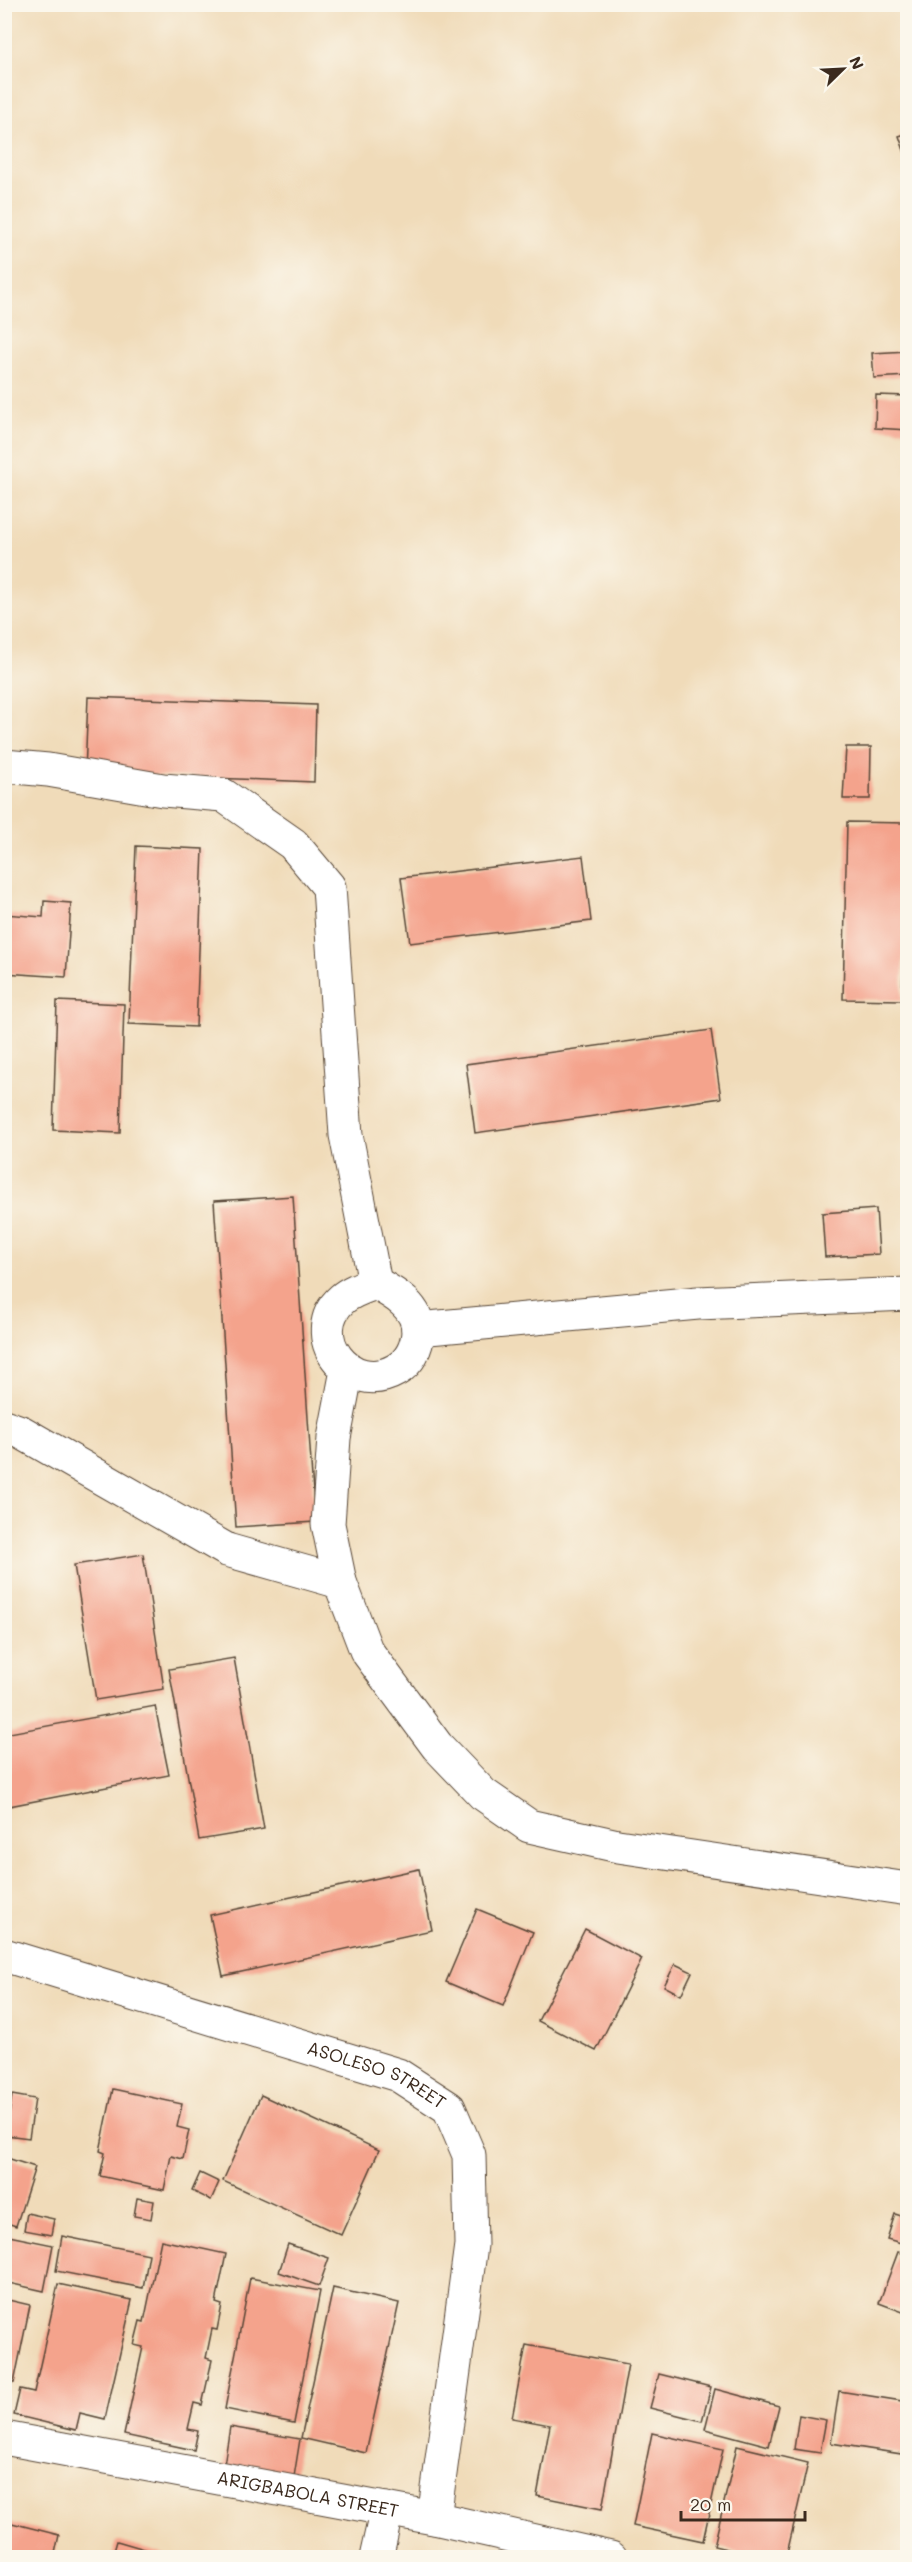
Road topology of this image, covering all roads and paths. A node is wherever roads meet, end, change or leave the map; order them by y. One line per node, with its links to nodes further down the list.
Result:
1 (4, 766): 2 (street)
2 (375, 1283): 4 (street); 5 (street)
3 (908, 1294): 4 (street)
4 (418, 1329): 5 (street)
5 (347, 1370): 7 (street)
6 (4, 1426): 7 (street)
7 (340, 1582): 8 (street)
8 (908, 1889)
9 (4, 1955): 12 (street, ASOLESO STREET)
10 (4, 2438): 11 (street, ARIGBABOLA STREET)
11 (387, 2509): 12 (street, ARIGBABOLA STREET); 13 (street)
12 (434, 2518): 14 (street, ARIGBABOLA STREET)
13 (376, 2558)
14 (611, 2558)

